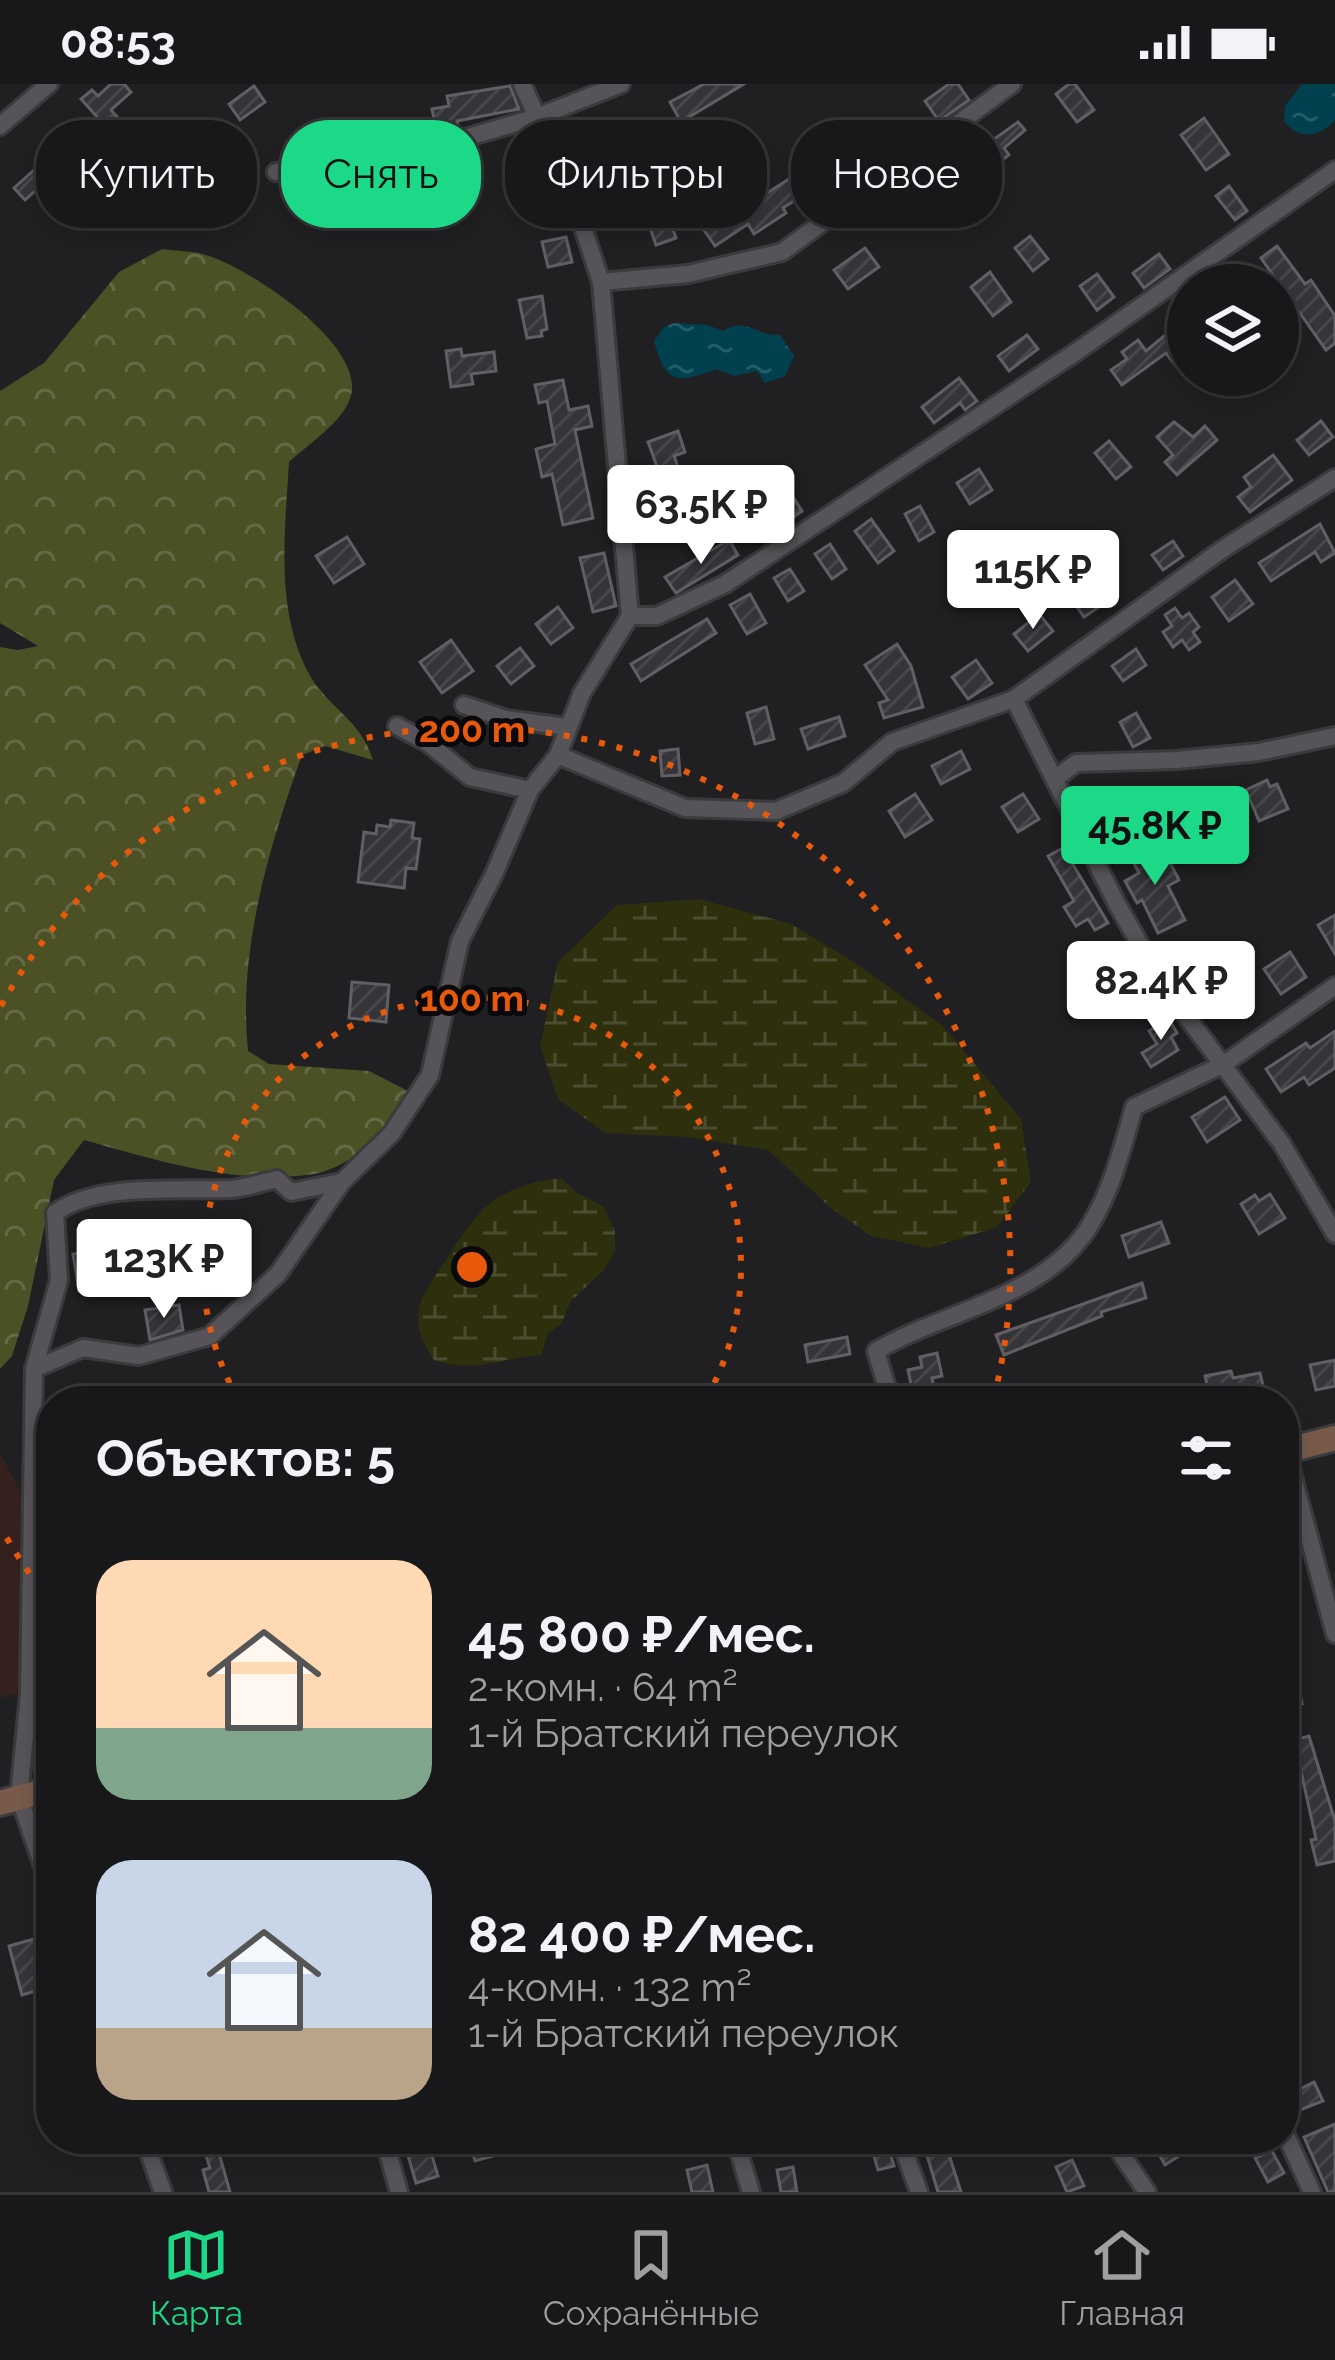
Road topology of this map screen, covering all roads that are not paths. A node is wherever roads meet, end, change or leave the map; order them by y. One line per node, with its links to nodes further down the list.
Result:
1 (49, 84): 6 (street)
2 (522, 84): 5 (street)
3 (621, 84): 5 (street)
4 (1012, 84): 9 (street)
5 (537, 116): 8 (street); 9 (street)
6 (0, 126)
7 (1335, 170): 11 (street)
8 (276, 172)
9 (601, 282): 11 (street)
10 (1335, 478): 12 (street)
11 (630, 616): 15 (street)
12 (1014, 699): 17 (street); 18 (street)
13 (464, 705): 15 (street)
14 (397, 726): 19 (street)
15 (567, 727): 17 (street)
16 (1335, 736): 18 (street)
17 (558, 755): 19 (street)
18 (1055, 779): 21 (street)
19 (530, 790): 22 (street)
20 (1335, 986): 21 (street)
21 (1224, 1064): 23 (street); 25 (street)
22 (342, 1181): 24 (street); 24 (street)
23 (1335, 1234)
24 (34, 1369): 30 (street)
25 (886, 1386)
26 (1335, 1438): 27 (main road)
27 (1299, 1447)
28 (1299, 1502): 29 (street)
29 (1335, 1634)
30 (9, 1800): 31 (street)
31 (36, 1858)
32 (149, 2154): 38 (street)
33 (388, 2154): 39 (street)
34 (741, 2154): 40 (street)
35 (906, 2154): 41 (street)
36 (1121, 2154): 42 (street)
37 (1295, 2154): 43 (street)
38 (163, 2192)
39 (399, 2192)
40 (752, 2192)
41 (920, 2192)
42 (1147, 2192)
43 (1312, 2192)

